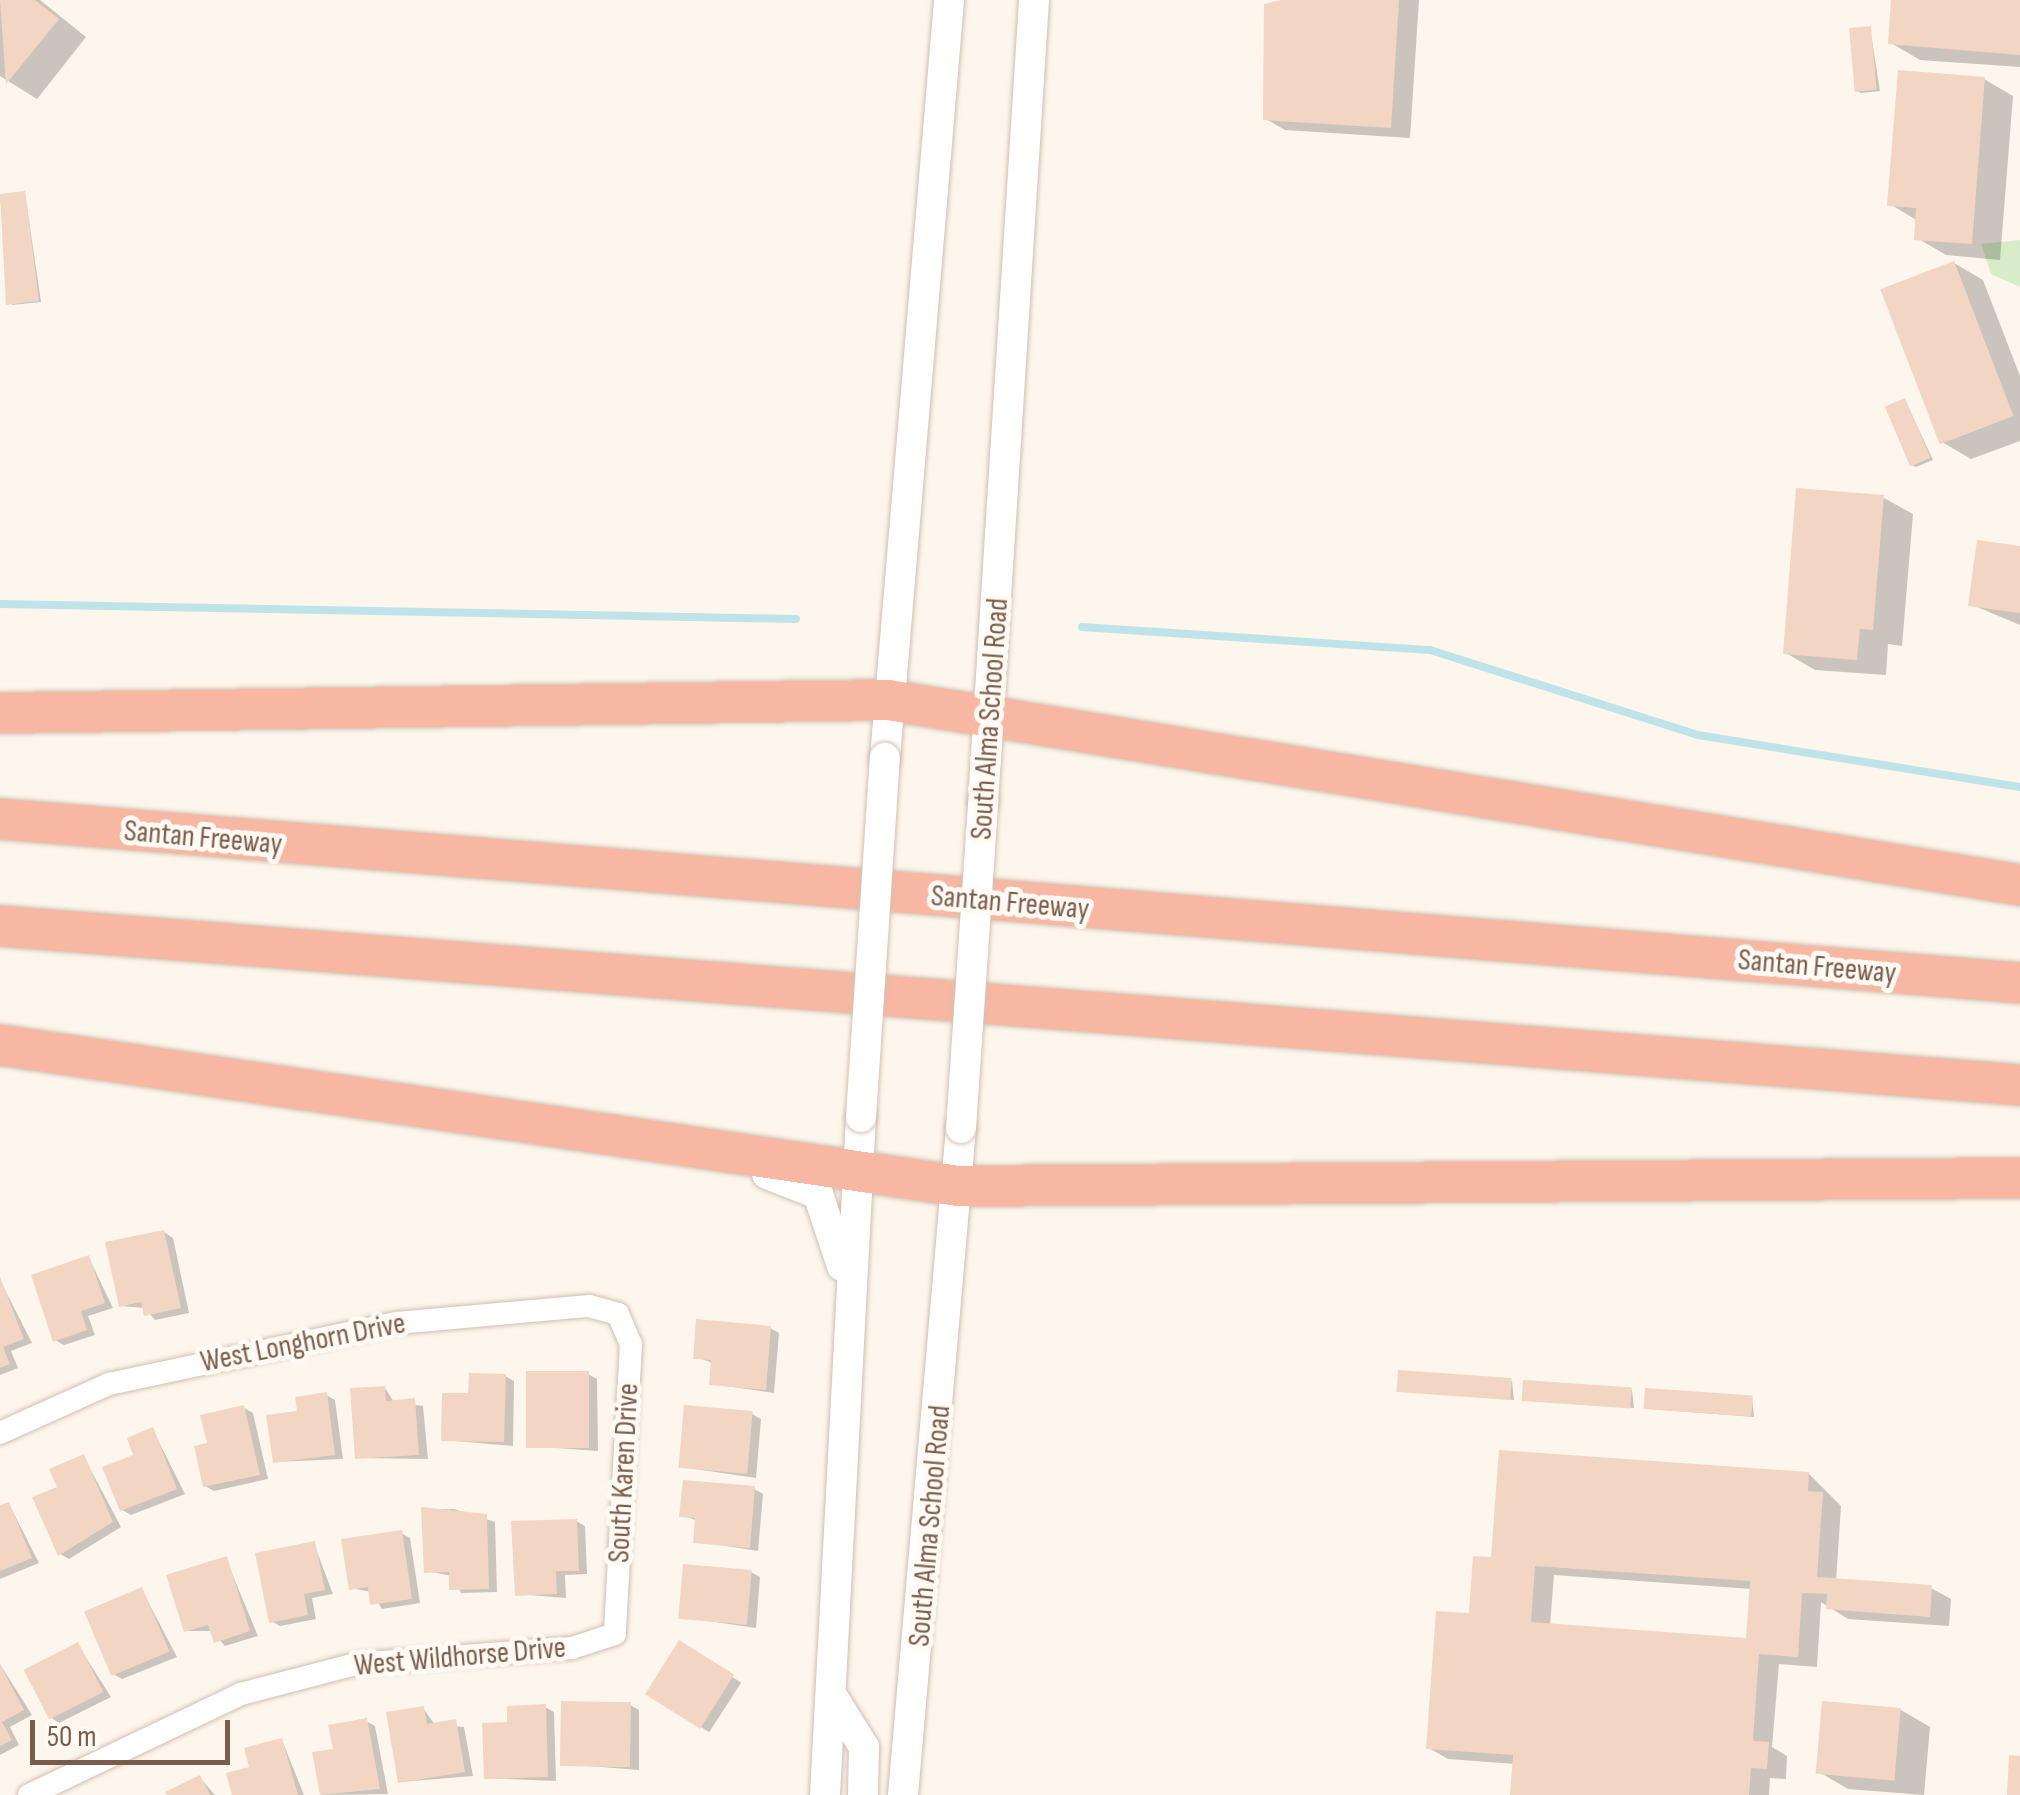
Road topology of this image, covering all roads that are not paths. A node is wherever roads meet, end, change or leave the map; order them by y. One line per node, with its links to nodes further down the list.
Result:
1 (949, 0): 3 (main road)
2 (1034, 0): 5 (main road, South Alma School Road)
3 (888, 700): 4 (highway); 5 (highway); 13 (main road, bridge)
4 (0, 714)
5 (991, 714): 7 (highway); 15 (main road, South Alma School Road, bridge)
6 (0, 819): 9 (highway, Santan Freeway)
7 (2020, 885)
8 (0, 926): 11 (highway)
9 (2020, 983)
10 (0, 1045): 12 (highway)
11 (2020, 1085)
12 (318, 1091): 13 (highway); 17 (main road)
13 (859, 1170): 15 (highway); 17 (main road)
14 (2020, 1178): 15 (highway)
15 (958, 1186): 24 (main road, South Alma School Road)
16 (618, 1314): 18 (street, West Longhorn Drive); 19 (street, South Karen Drive)
17 (851, 1320): 20 (main road)
18 (0, 1432)
19 (614, 1634): 21 (street, West Wildhorse Drive)
20 (834, 1700): 22 (main road); 23 (main road)
21 (29, 1795)
22 (825, 1795)
23 (863, 1795)
24 (903, 1795)

